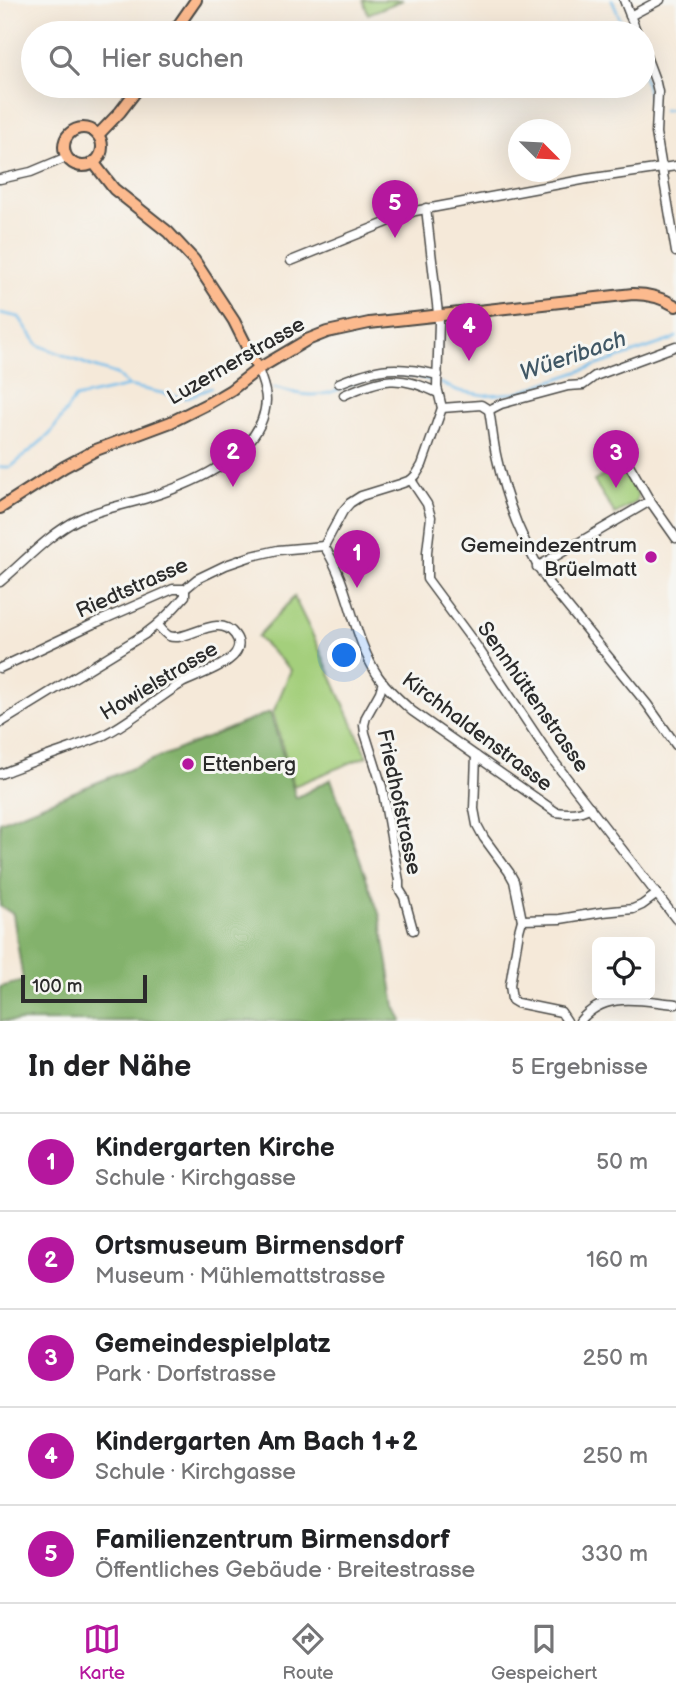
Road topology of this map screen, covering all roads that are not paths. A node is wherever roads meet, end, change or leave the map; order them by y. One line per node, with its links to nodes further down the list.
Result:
1 (196, 0): 5 (main road)
2 (624, 0): 4 (street)
3 (660, 0): 4 (street)
4 (630, 16): 6 (street)
5 (181, 21)
6 (632, 21)
7 (655, 80): 13 (street)
8 (131, 98): 9 (main road)
9 (98, 135): 10 (main road); 11 (main road)
10 (67, 157): 11 (main road); 14 (street)
11 (93, 162): 21 (main road)
12 (676, 166): 13 (street)
13 (661, 168): 15 (street); 16 (street)
14 (0, 179)
15 (426, 208): 17 (street); 19 (street)
16 (676, 252)
17 (291, 261)
18 (676, 306): 19 (main road, Luzernerstrasse)
19 (438, 315): 21 (main road, Luzernerstrasse); 23 (street)
20 (676, 346): 26 (street)
21 (258, 369): 30 (main road, Luzernerstrasse); 34 (street)
22 (339, 383): 23 (street)
23 (437, 383): 24 (street); 25 (street)
24 (344, 395)
25 (442, 408): 26 (street); 28 (street)
26 (489, 410): 33 (street)
27 (620, 449): 29 (street)
28 (411, 480): 32 (street); 43 (street, Sennhüttenstrasse)
29 (650, 501): 31 (street); 33 (street)
30 (0, 508)
31 (676, 538)
32 (324, 546): 35 (street, Riedtstrasse); 38 (street, Kirchhaldenstrasse)
33 (537, 567): 40 (street)
34 (0, 582)
35 (185, 589): 36 (street); 37 (street, Riedtstrasse)
36 (158, 625): 39 (street); 42 (street, Howielstrasse)
37 (0, 668)
38 (383, 682): 41 (street, Kirchhaldenstrasse); 47 (street, Friedhofstrasse)
39 (0, 723)
40 (676, 746)
41 (476, 756): 43 (street, Kirchhaldenstrasse); 46 (street)
42 (0, 774)
43 (590, 807): 44 (street, Sennhüttenstrasse)
44 (657, 894): 45 (street, Sennhüttenstrasse); 46 (street)
45 (674, 912)
46 (522, 920): 49 (street)
47 (413, 930)
48 (676, 1004): 50 (street)
49 (566, 1021)
50 (580, 1021)

